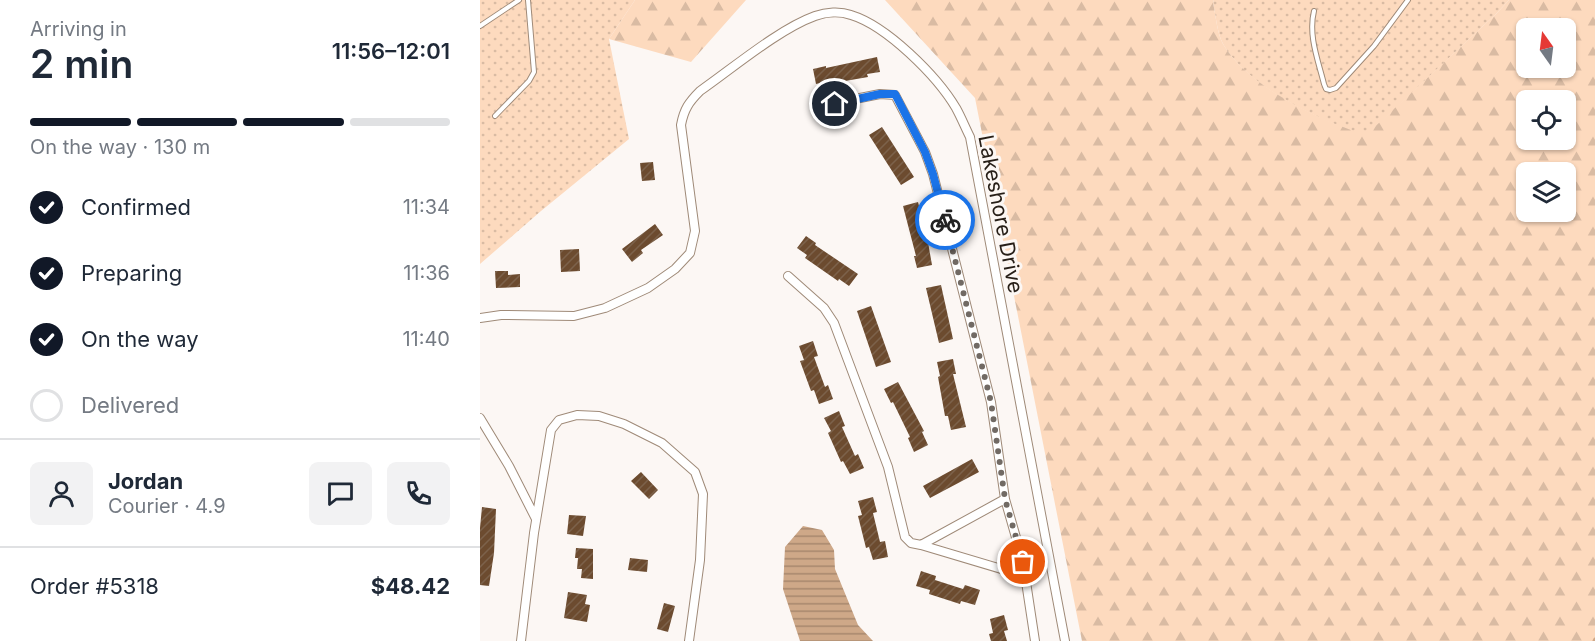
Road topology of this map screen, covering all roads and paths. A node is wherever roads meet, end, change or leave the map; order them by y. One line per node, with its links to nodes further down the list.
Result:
1 (519, 0): 5 (lane)
2 (528, 0): 7 (lane)
3 (1408, 0): 4 (lane)
4 (1314, 11)
5 (480, 26)
6 (835, 104): 11 (street)
7 (495, 116)
8 (788, 276): 13 (street)
9 (480, 318): 18 (street, Lakeshore Drive)
10 (480, 418): 12 (street)
11 (1005, 499): 13 (street); 14 (street)
12 (536, 519): 15 (street); 16 (street)
13 (921, 545): 14 (street)
14 (1025, 576): 17 (street)
15 (521, 641)
16 (689, 641)
17 (1035, 641)
18 (1065, 641)

